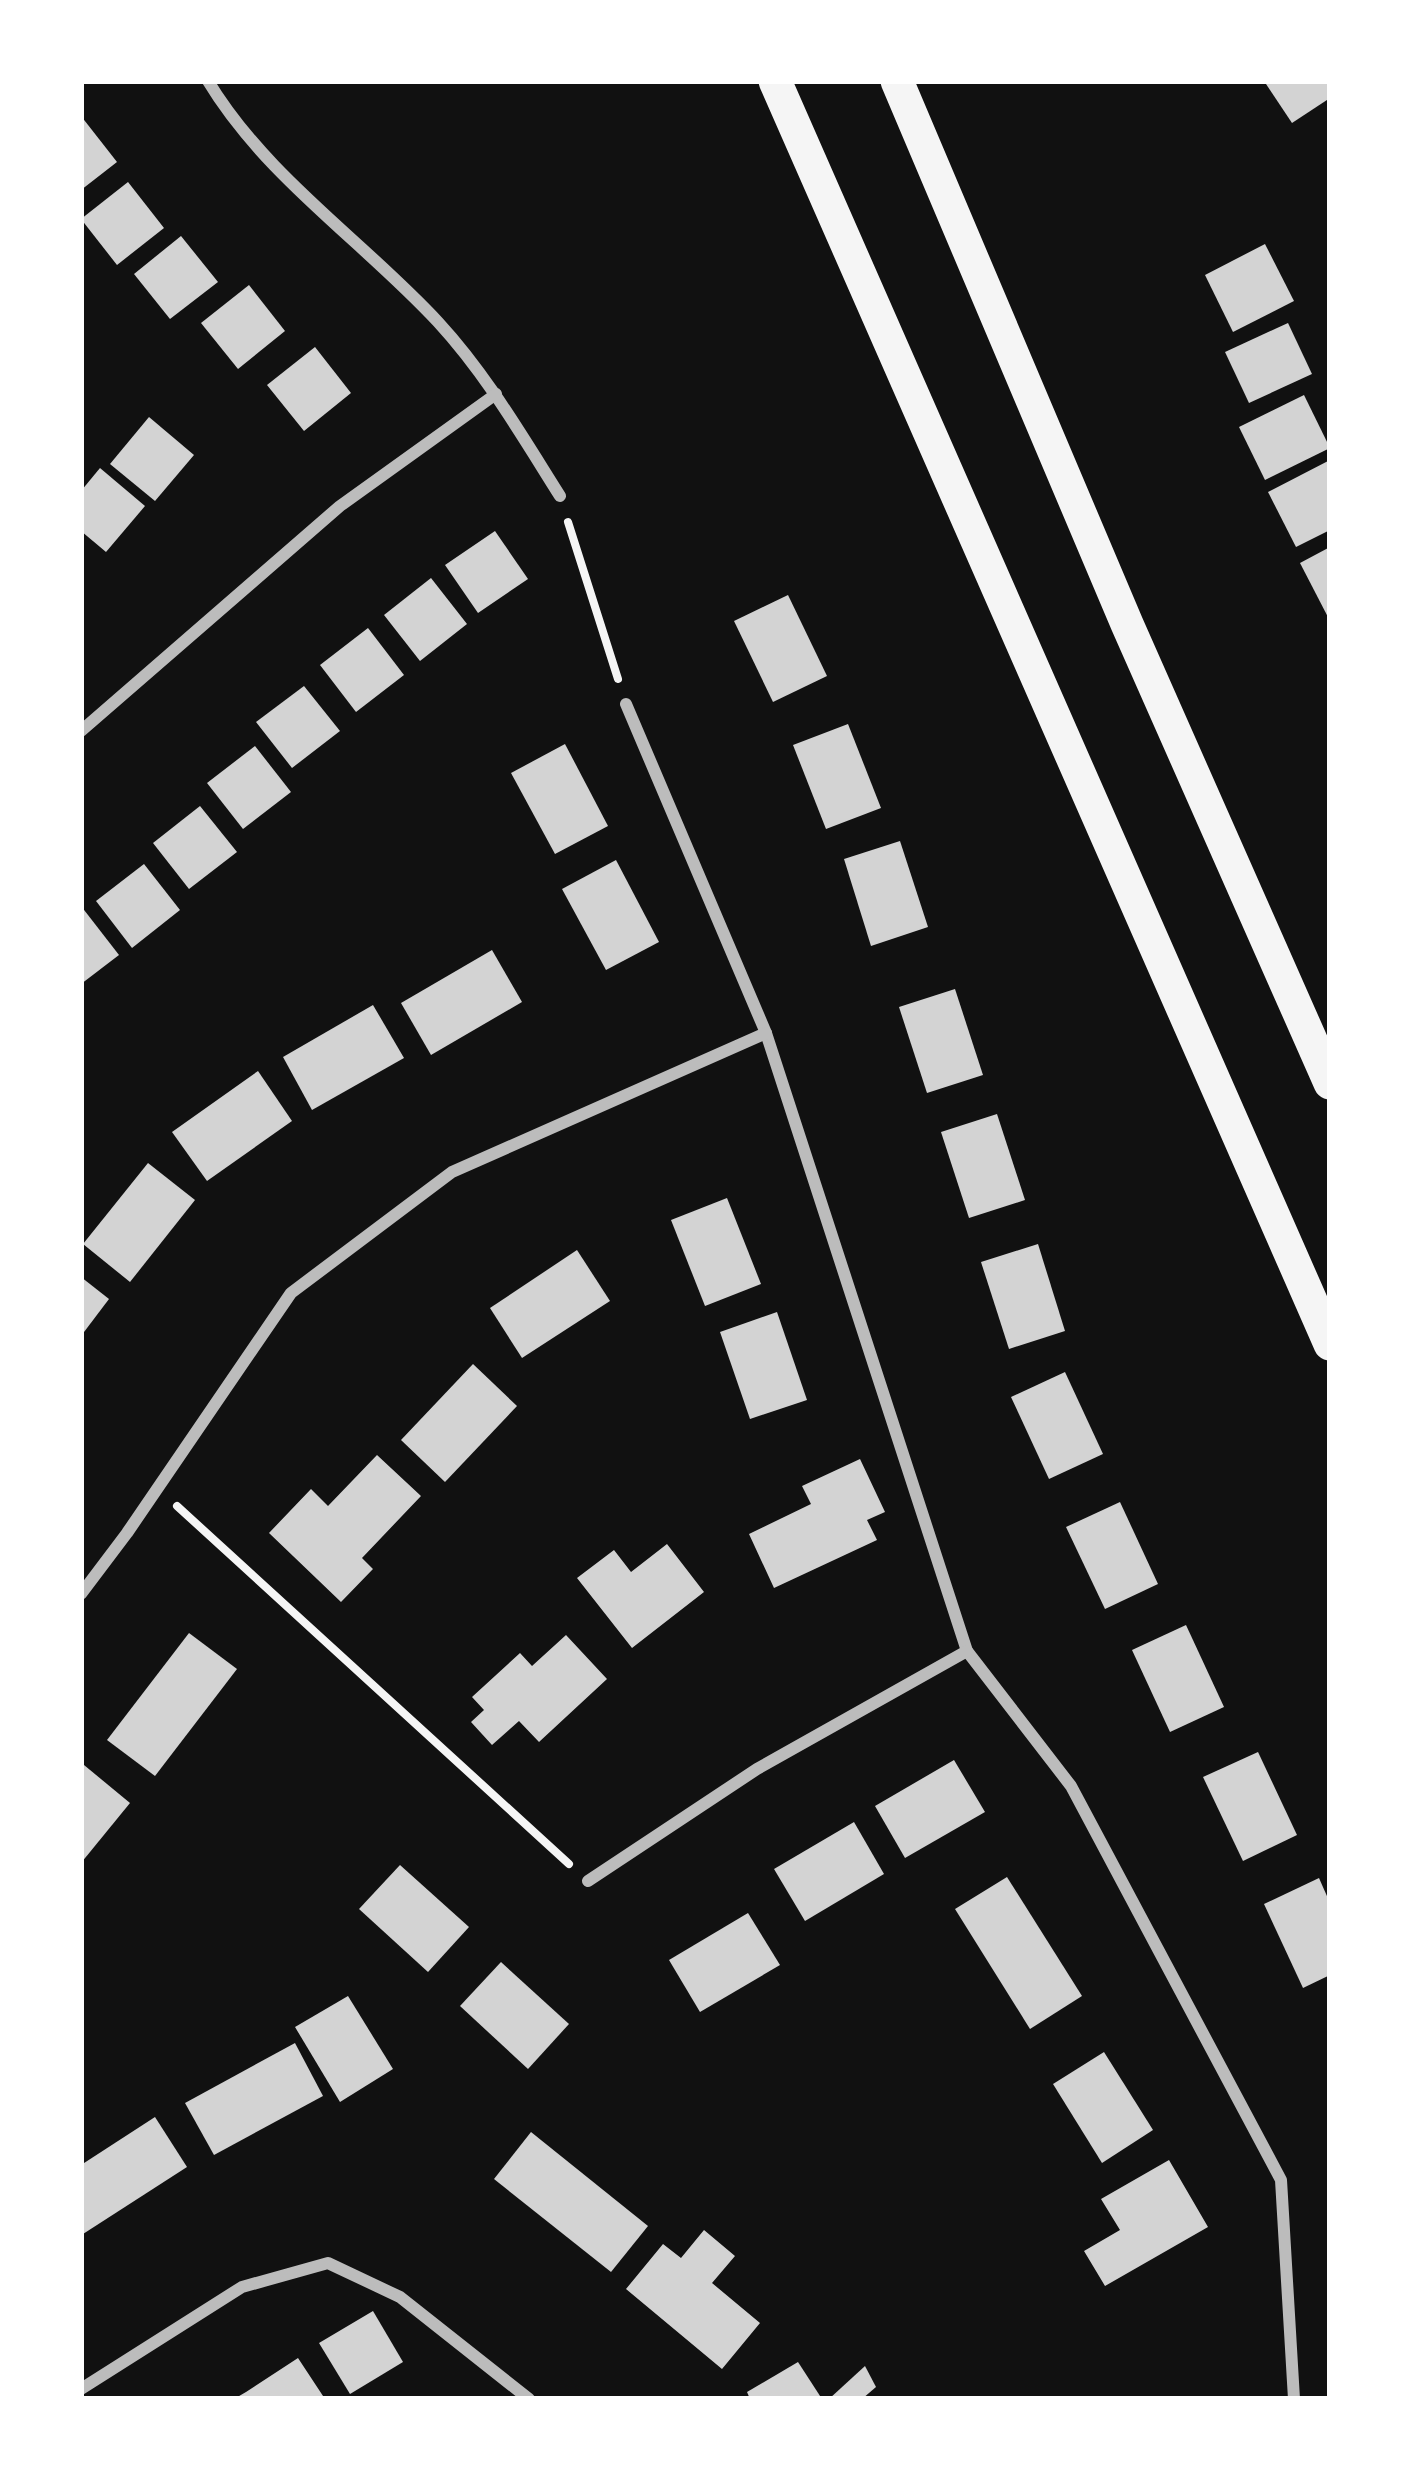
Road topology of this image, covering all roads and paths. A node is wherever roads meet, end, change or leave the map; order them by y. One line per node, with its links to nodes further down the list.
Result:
1 (208, 81): 4 (street)
2 (775, 81): 10 (highway)
3 (896, 81): 9 (highway)
4 (496, 394): 5 (street); 7 (street)
5 (560, 496): 6 (path)
6 (626, 704): 8 (street)
7 (81, 730)
8 (766, 1033): 11 (street); 13 (street)
9 (1330, 1083)
10 (1330, 1344)
11 (157, 1488): 12 (street); 14 (path)
12 (81, 1594)
13 (967, 1652): 14 (street); 17 (street)
14 (588, 1881)
15 (81, 2389): 16 (street)
16 (530, 2399)
17 (1294, 2399)

